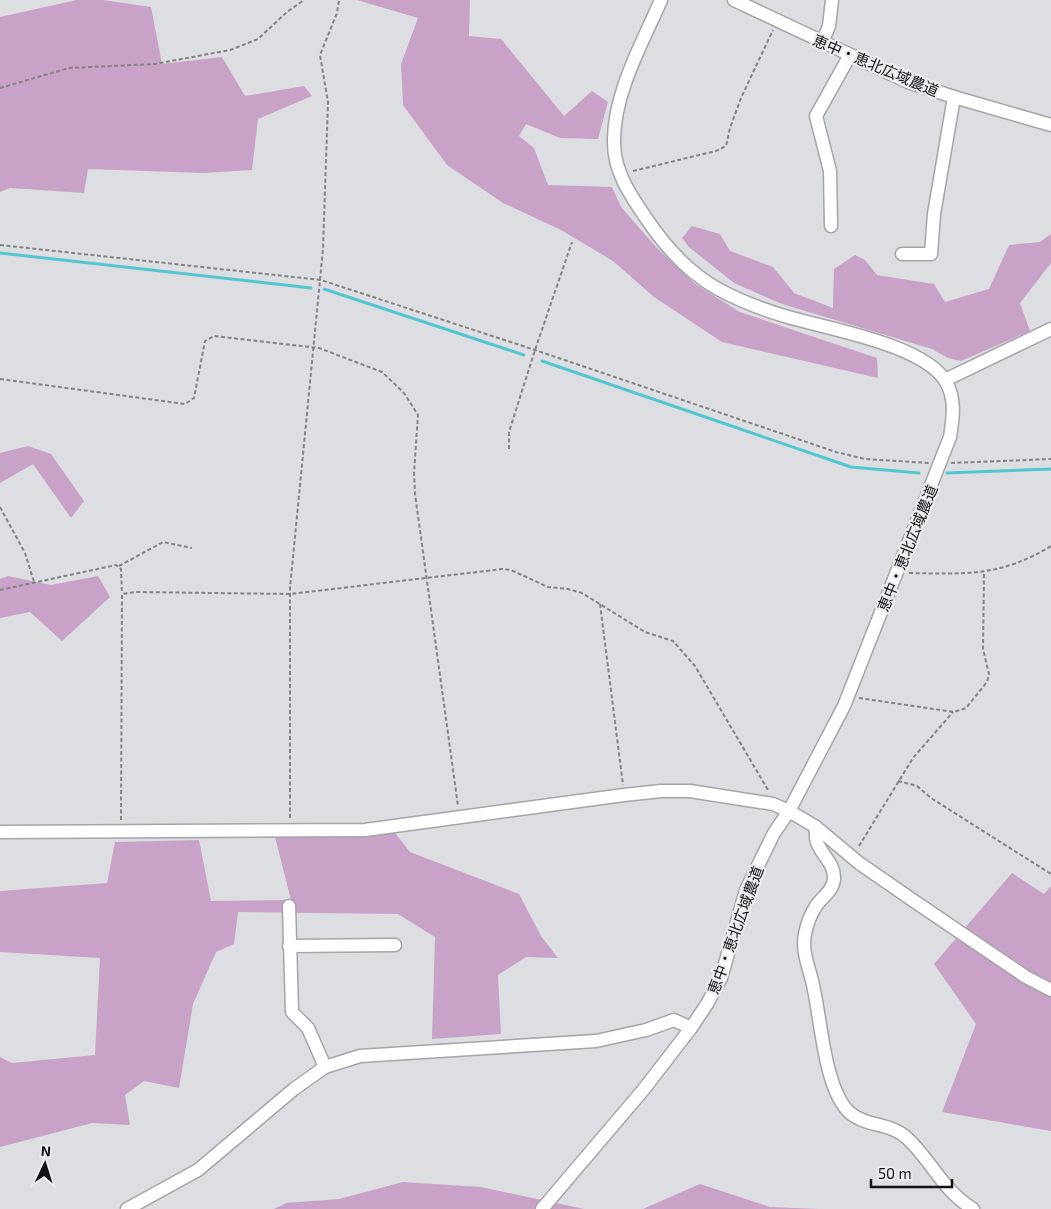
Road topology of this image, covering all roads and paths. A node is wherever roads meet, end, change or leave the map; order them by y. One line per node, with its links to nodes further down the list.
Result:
1 (304, 0): 9 (path)
2 (339, 0): 17 (path)
3 (661, 0): 12 (street, 恵中・恵北広域農道)
4 (734, 0): 6 (street, 恵中・恵北広域農道)
5 (832, 0): 7 (street)
6 (777, 21): 7 (street, 恵中・恵北広域農道); 12 (path)
7 (822, 43): 8 (street, 恵中・恵北広域農道)
8 (850, 55): 10 (street, 恵中・恵北広域農道); 13 (street)
9 (0, 88)
10 (954, 97): 11 (street, 恵中・恵北広域農道); 16 (street)
11 (1051, 125)
12 (621, 176): 22 (street, 恵中・恵北広域農道)
13 (831, 226)
14 (572, 242): 20 (path)
15 (0, 245): 17 (path)
16 (902, 254)
17 (321, 280): 19 (path); 20 (path)
18 (1051, 329): 22 (street)
19 (314, 347): 21 (path); 32 (path); 36 (path)
20 (535, 350): 23 (path); 25 (path)
21 (0, 379)
22 (945, 380): 25 (street, 恵中・恵北広域農道)
23 (509, 449)
24 (1051, 459): 25 (path)
25 (940, 463): 30 (street, 恵中・恵北広域農道)
26 (0, 507): 33 (path)
27 (1051, 546): 31 (path)
28 (192, 548): 29 (path)
29 (119, 566): 33 (path); 35 (path)
30 (897, 572): 31 (path); 38 (street, 恵中・恵北広域農道)
31 (984, 572): 39 (path)
32 (428, 578): 36 (path); 37 (path); 44 (path)
33 (34, 583): 34 (path)
34 (0, 590)
35 (122, 594): 36 (path); 47 (path)
36 (290, 594): 48 (path)
37 (600, 604): 41 (path); 42 (path)
38 (847, 697): 39 (path); 43 (street, 恵中・恵北広域農道)
39 (953, 712): 40 (path)
40 (898, 781): 49 (path); 50 (path)
41 (624, 795): 42 (street); 44 (street)
42 (773, 804): 43 (street)
43 (789, 811): 45 (street); 55 (street, 恵中・恵北広域農道)
44 (459, 818): 48 (street)
45 (816, 827): 49 (street); 59 (street)
46 (0, 832): 47 (street)
47 (121, 832): 48 (street)
48 (290, 832)
49 (852, 856): 54 (street)
50 (1051, 874)
51 (290, 906): 53 (street)
52 (395, 945): 53 (street)
53 (290, 946): 56 (street)
54 (1051, 990)
55 (691, 1028): 56 (street); 58 (street, 恵中・恵北広域農道)
56 (325, 1067): 57 (street)
57 (126, 1209)
58 (542, 1209)
59 (973, 1209)

